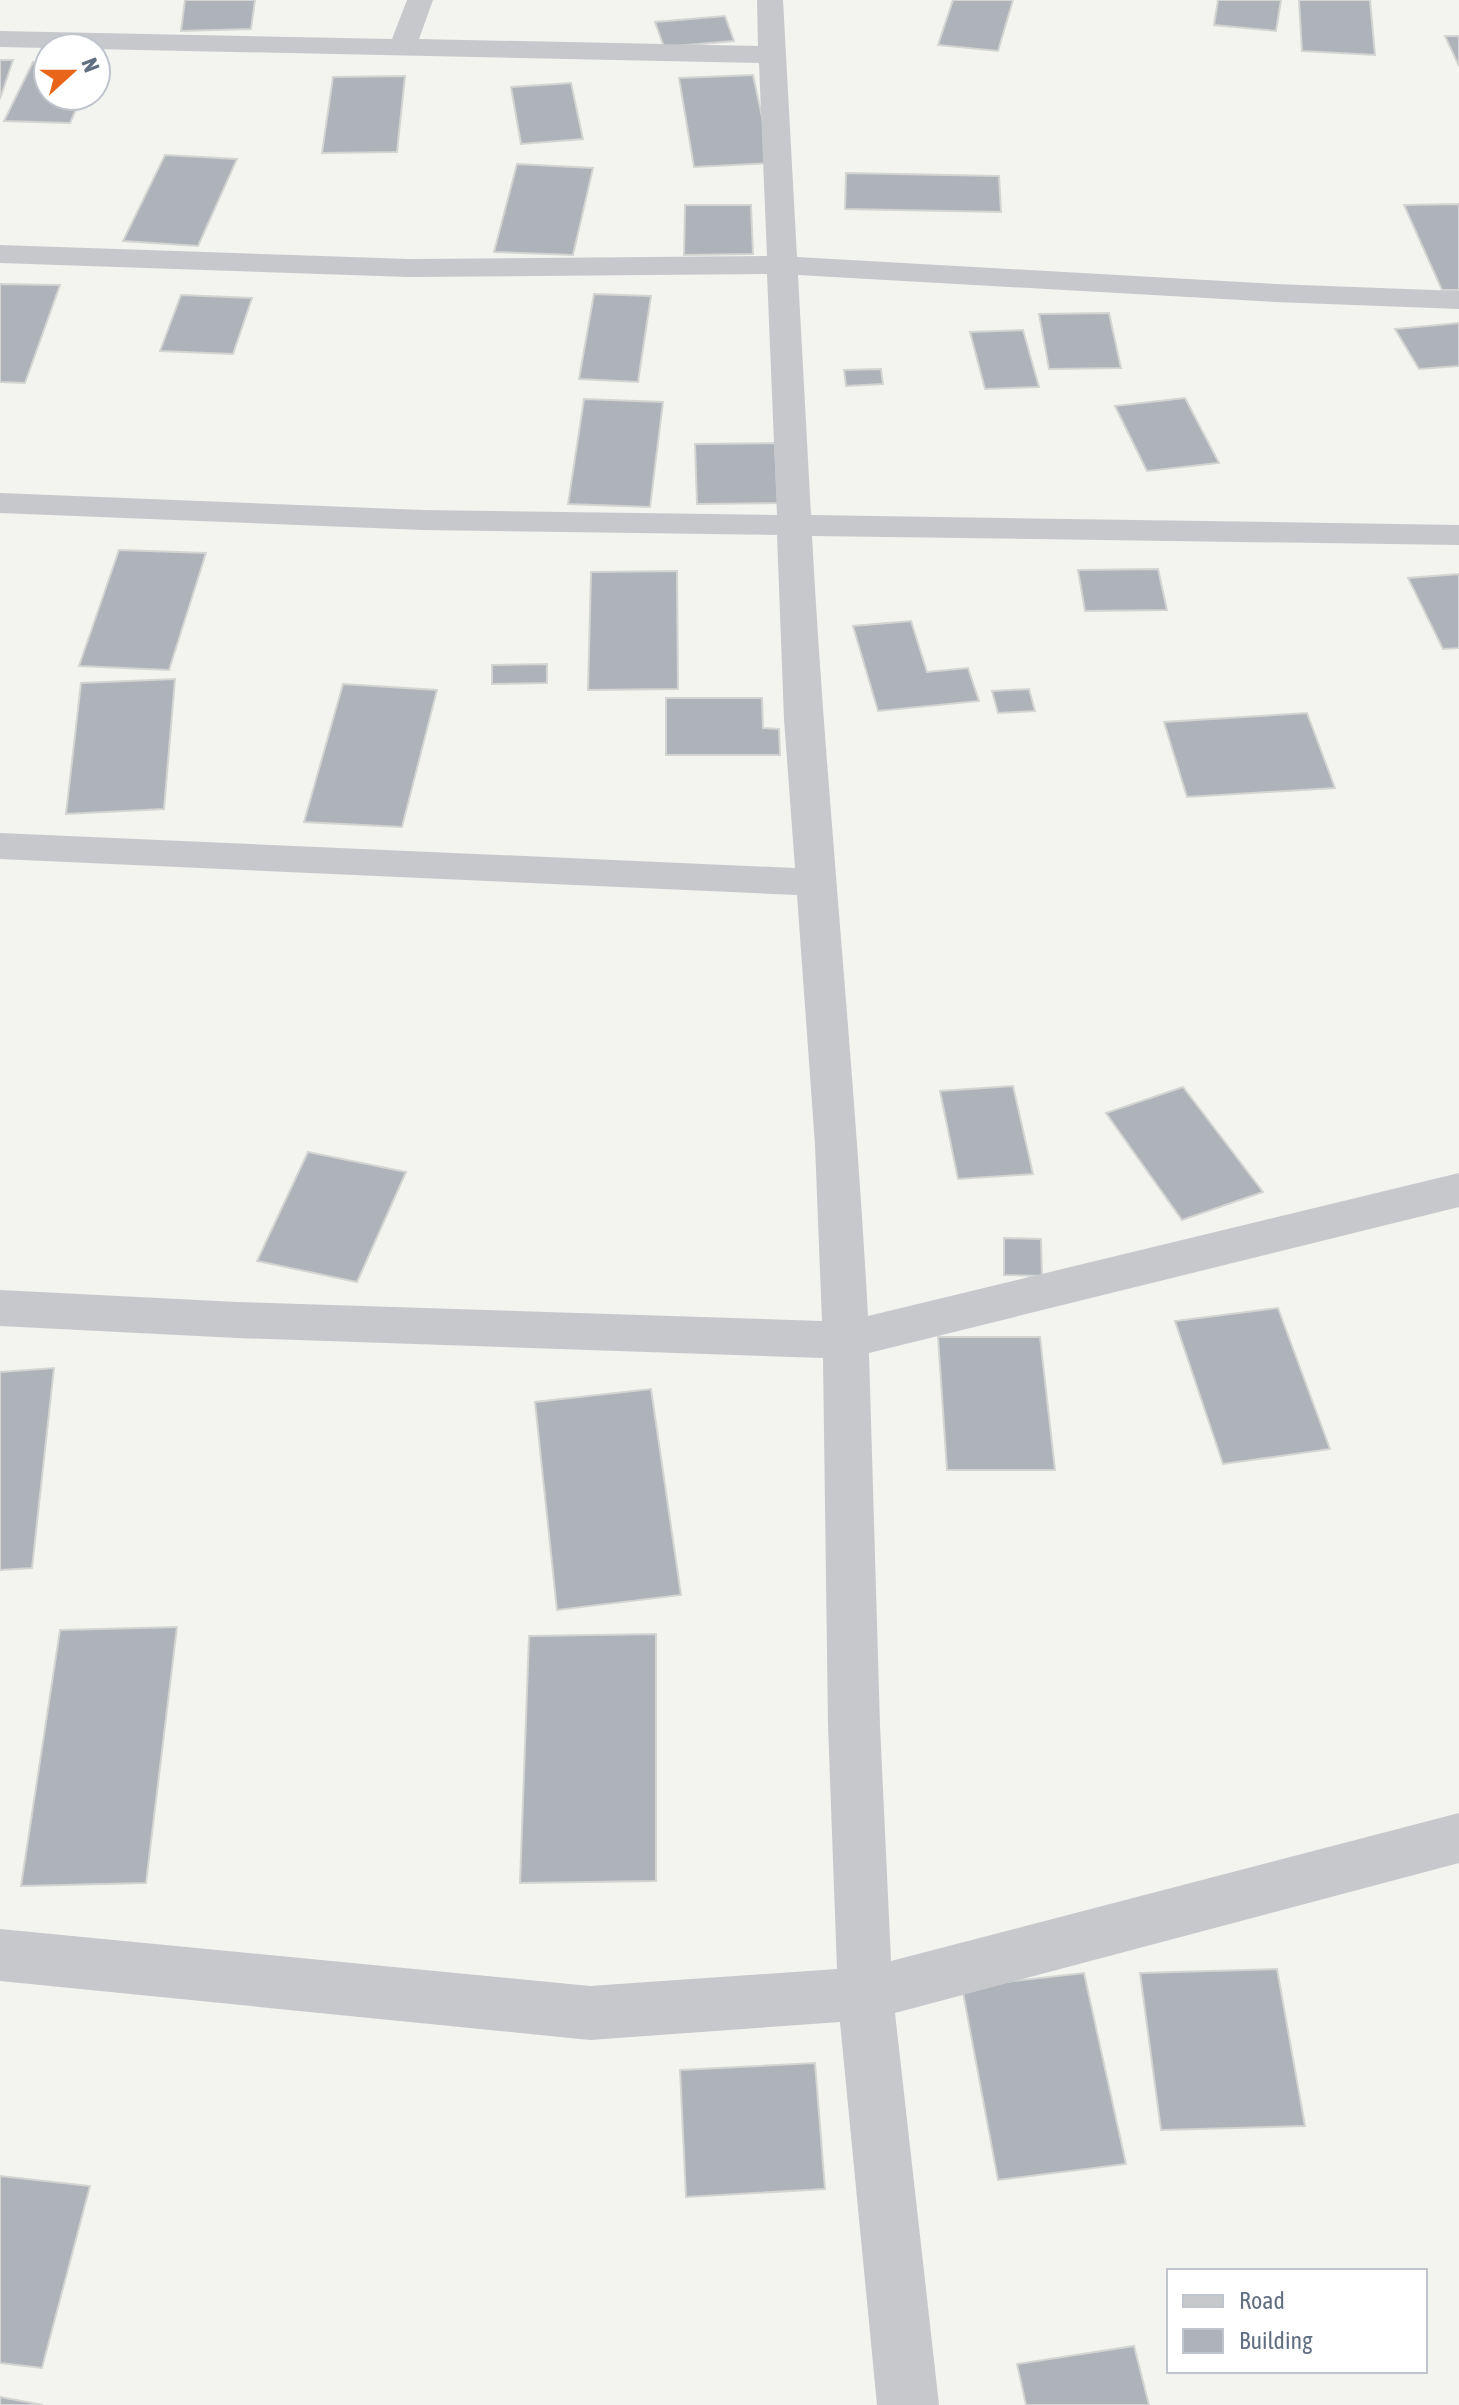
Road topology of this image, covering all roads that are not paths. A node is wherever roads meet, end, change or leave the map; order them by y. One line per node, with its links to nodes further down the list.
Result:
1 (420, 0): 4 (street)
2 (770, 0): 5 (street)
3 (0, 39): 4 (street)
4 (402, 48): 5 (street)
5 (773, 55): 7 (street)
6 (0, 254): 7 (street)
7 (782, 265): 8 (street); 10 (street)
8 (1459, 300)
9 (0, 503): 10 (street)
10 (794, 525): 11 (street); 13 (street)
11 (1459, 535)
12 (0, 846): 13 (street)
13 (816, 882): 16 (street)
14 (1459, 1190): 16 (street)
15 (0, 1308): 16 (street)
16 (846, 1340): 19 (street)
17 (1459, 1838): 19 (street)
18 (0, 1955): 19 (street)
19 (865, 1994): 20 (street)
20 (908, 2405)

